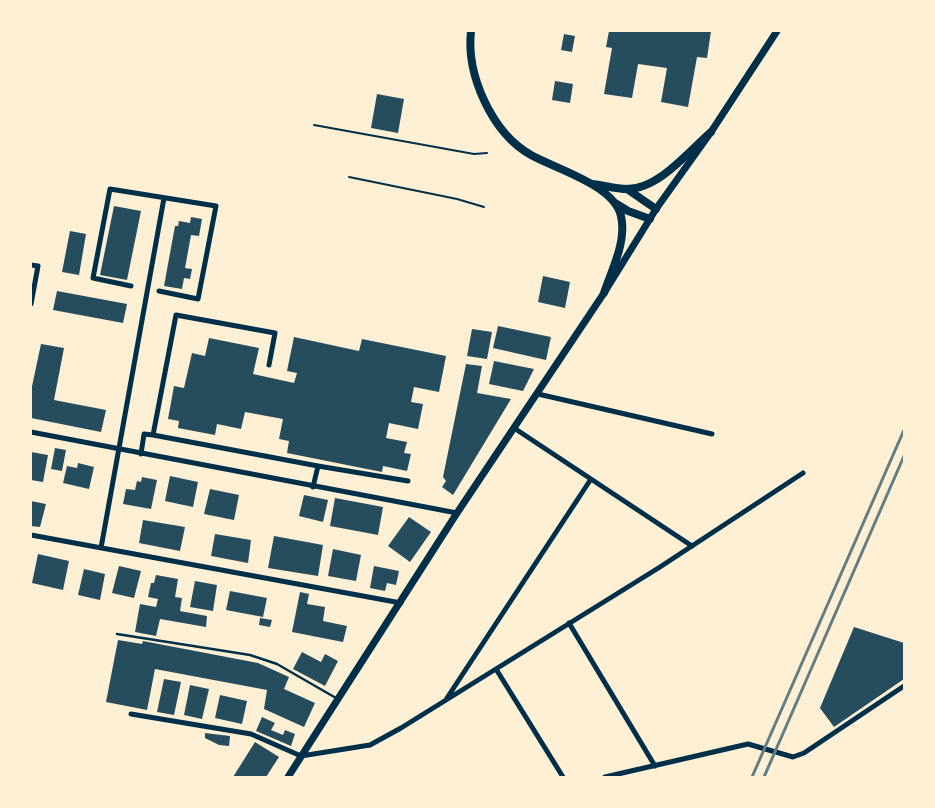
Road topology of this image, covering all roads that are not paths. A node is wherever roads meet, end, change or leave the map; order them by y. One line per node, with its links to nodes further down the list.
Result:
1 (470, 31): 4 (highway)
2 (777, 31): 3 (main road)
3 (711, 132): 5 (highway); 8 (main road)
4 (590, 183): 5 (highway); 7 (highway)
5 (626, 189): 8 (highway)
6 (164, 198): 11 (street); 12 (street); 21 (street)
7 (614, 202): 9 (highway); 13 (highway)
8 (656, 209): 9 (main road)
9 (650, 219): 13 (main road)
10 (31, 265): 14 (street)
11 (132, 286)
12 (159, 291)
13 (604, 293): 16 (main road)
14 (31, 304)
15 (269, 365): 20 (street)
16 (538, 394): 17 (main road); 19 (street)
17 (514, 428): 25 (street); 28 (main road)
18 (31, 432): 21 (street)
19 (712, 434)
20 (153, 435): 22 (street); 23 (street)
21 (119, 450): 22 (street); 31 (street)
22 (141, 454): 27 (street)
23 (318, 466): 26 (street); 27 (street)
24 (803, 472): 30 (street)
25 (591, 479): 30 (street); 38 (street)
26 (408, 481)
27 (313, 487): 28 (street)
28 (457, 513): 32 (main road)
29 (31, 535): 31 (street)
30 (692, 546): 33 (street)
31 (101, 548): 32 (street)
32 (401, 604): 37 (main road)
33 (569, 623): 35 (street); 41 (street)
34 (117, 634): 37 (lane)
35 (496, 669): 38 (street); 44 (street)
36 (904, 686): 41 (street)
37 (338, 699): 40 (main road)
38 (445, 700): 40 (street)
39 (131, 714): 40 (street)
40 (302, 756): 43 (main road)
41 (655, 766): 42 (street)
42 (626, 775): 45 (street)
43 (288, 777)
44 (563, 777)
45 (605, 777)

